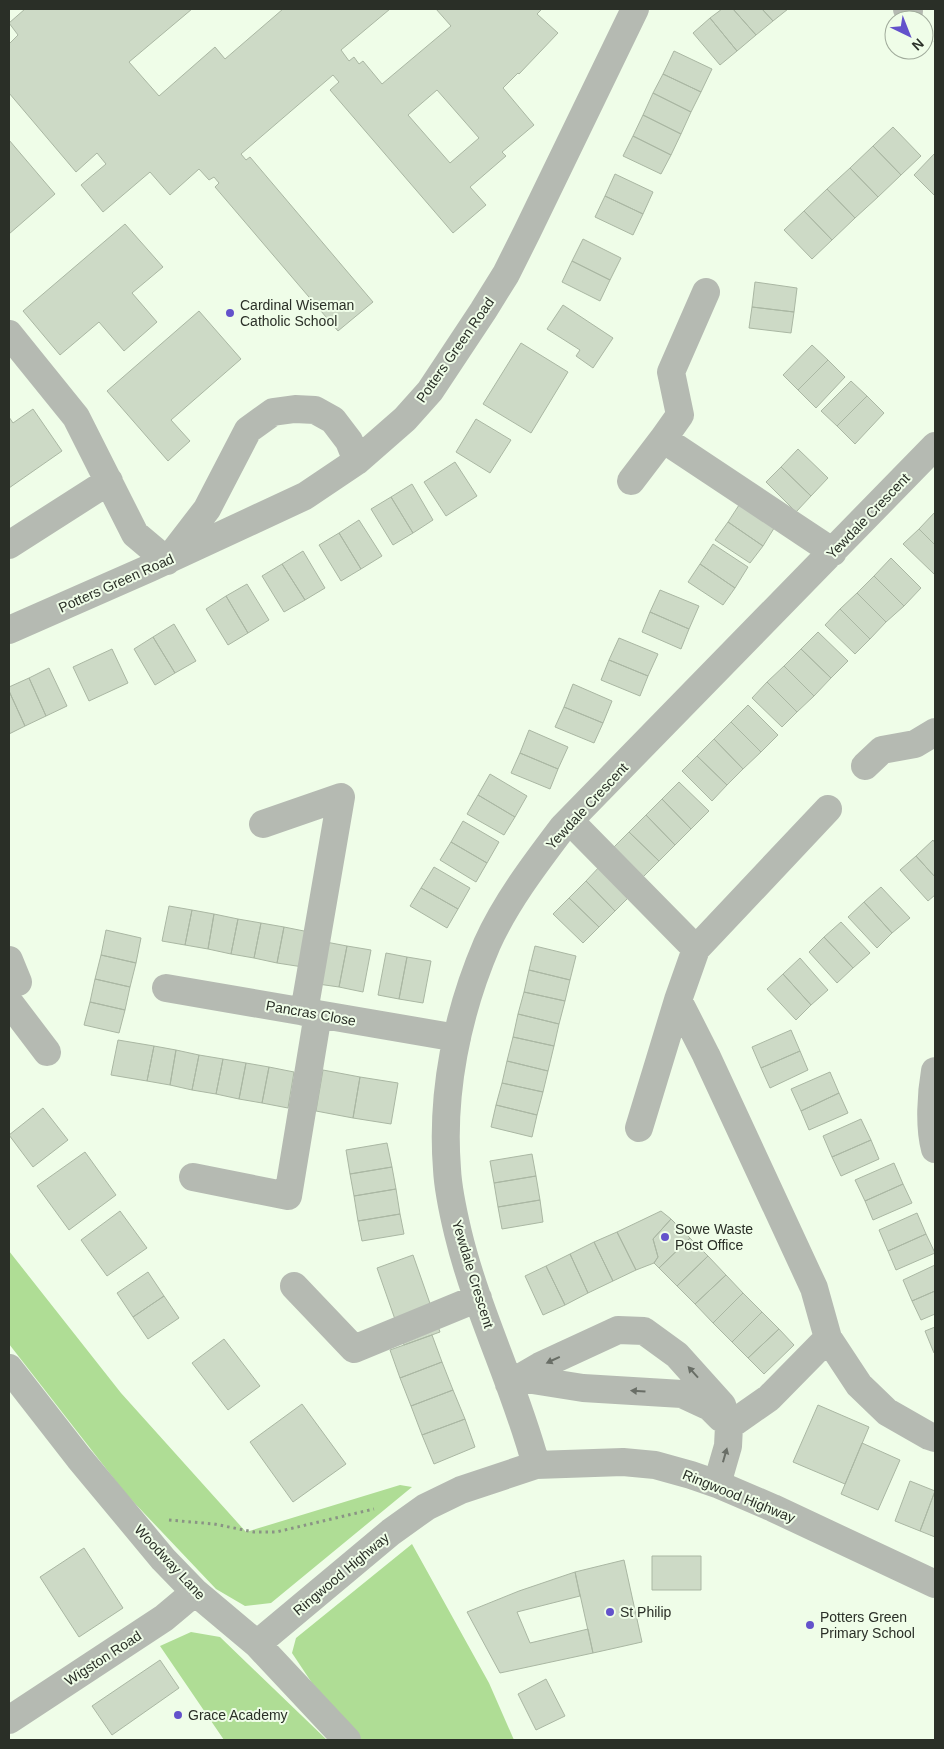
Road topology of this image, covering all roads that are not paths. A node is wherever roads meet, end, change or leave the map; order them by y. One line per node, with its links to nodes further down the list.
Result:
1 (635, 9): 6 (street, Potters Green Road)
2 (706, 292): 4 (street)
3 (9, 334): 7 (street)
4 (663, 439): 8 (street); 10 (street)
5 (935, 446): 10 (street, Yewdale Crescent)
6 (357, 462): 11 (street, Potters Green Road); 11 (street)
7 (108, 481): 9 (street); 11 (street)
8 (630, 481)
9 (9, 544)
10 (833, 552): 16 (street, Yewdale Crescent)
11 (167, 561): 12 (street, Potters Green Road)
12 (9, 630)
13 (935, 732): 14 (street)
14 (865, 766)
15 (828, 809): 18 (street)
16 (570, 821): 18 (street); 23 (street, Yewdale Crescent)
17 (263, 824): 22 (street)
18 (696, 949): 21 (street)
19 (12, 981): 24 (street)
20 (166, 988): 22 (street, Pancras Close)
21 (678, 1000): 26 (street); 31 (street)
22 (311, 1013): 23 (street, Pancras Close); 28 (street)
23 (456, 1038): 30 (street, Yewdale Crescent)
24 (47, 1052)
25 (935, 1071): 27 (street)
26 (639, 1128)
27 (935, 1149)
28 (193, 1177)
29 (294, 1286): 30 (street)
30 (478, 1298): 33 (street, Yewdale Crescent)
31 (828, 1338): 34 (street); 35 (street)
32 (9, 1368): 39 (street, Woodway Lane)
33 (515, 1381): 34 (street, one-way to 33); 34 (street, one-way to 33); 36 (street, Yewdale Crescent)
34 (729, 1426): 37 (street, one-way to 34)
35 (935, 1438)
36 (536, 1465): 37 (street, Ringwood Highway); 40 (street, Ringwood Highway)
37 (717, 1484): 38 (street, Ringwood Highway)
38 (935, 1584)
39 (195, 1592): 40 (street, Woodway Lane); 41 (street, Wigston Road)
40 (257, 1644): 42 (street, Woodway Lane)
41 (9, 1720)
42 (348, 1740)

